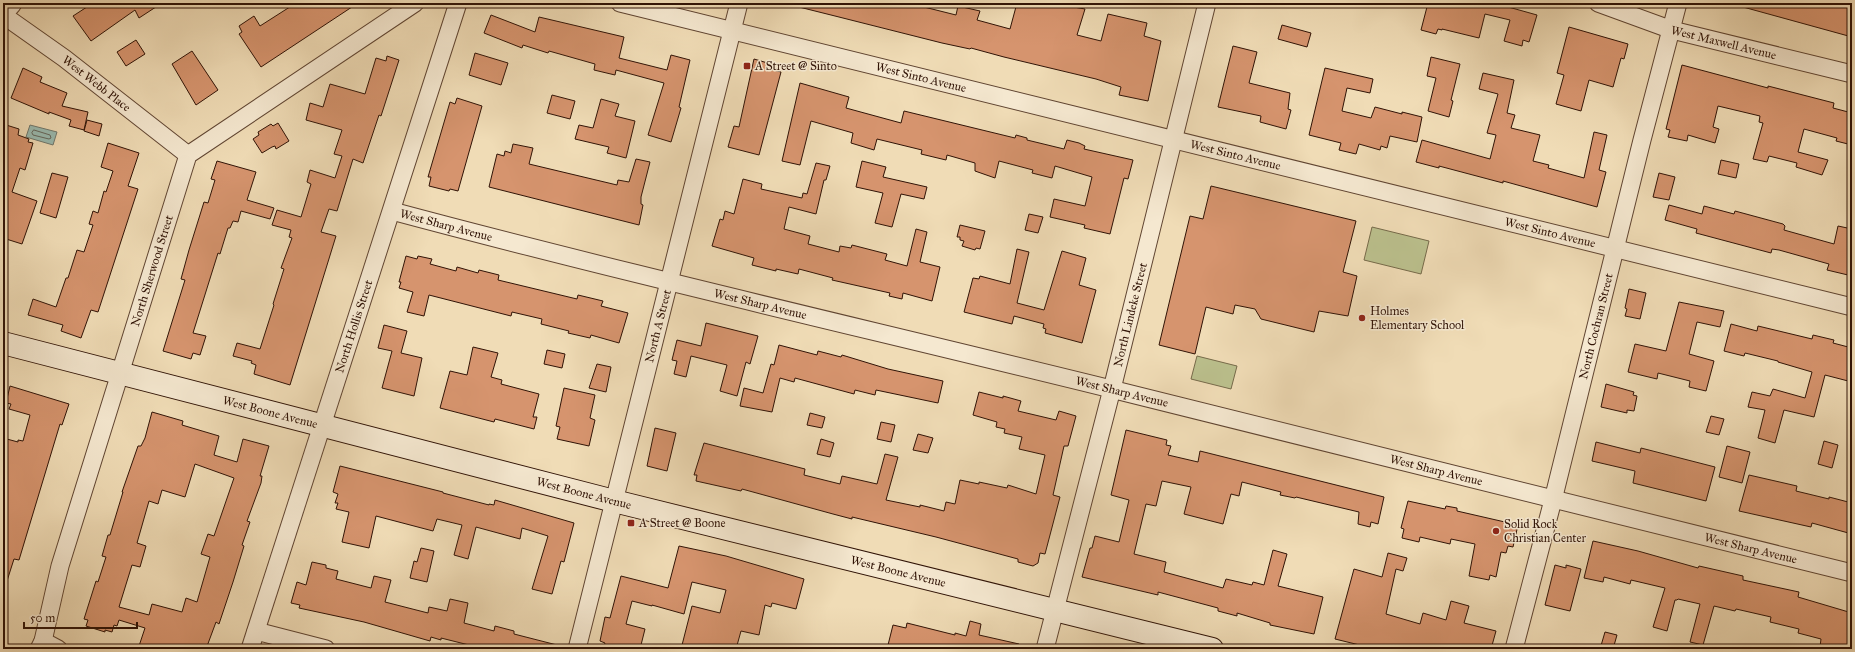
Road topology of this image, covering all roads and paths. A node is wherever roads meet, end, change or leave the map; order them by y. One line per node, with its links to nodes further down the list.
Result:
1 (11, 3): 9 (street)
2 (415, 3): 15 (street)
3 (458, 3): 16 (street, North Hollis Street)
4 (620, 3): 11 (street, West Sinto Avenue)
5 (739, 3): 11 (street, North A Street)
6 (1207, 3): 14 (street, North Lindeke Street)
7 (1598, 3): 12 (street, West Maxwell Avenue)
8 (1678, 3): 12 (street, North Cochran Street)
9 (3, 12)
10 (3, 15): 15 (street, West Webb Place)
11 (732, 30): 14 (street, West Sinto Avenue); 18 (street, North A Street)
12 (1672, 30): 13 (street, West Maxwell Avenue); 17 (street, North Cochran Street)
13 (1852, 74)
14 (1172, 139): 17 (street, West Sinto Avenue); 22 (street, North Lindeke Street)
15 (188, 155): 21 (street, North Sherwood Street)
16 (392, 211): 18 (street, West Sharp Avenue); 23 (street, North Hollis Street)
17 (1615, 249): 19 (street, West Sinto Avenue); 24 (street, North Cochran Street)
18 (670, 282): 22 (street, West Sharp Avenue); 25 (street, North A Street)
19 (1852, 307)
20 (3, 343): 21 (main road, West Boone Avenue)
21 (120, 374): 23 (main road, West Boone Avenue); 29 (street, North Sherwood Street)
22 (1112, 389): 24 (street, West Sharp Avenue); 27 (street, North Lindeke Street)
23 (322, 425): 25 (main road, West Boone Avenue); 28 (street, North Hollis Street)
24 (1553, 500): 26 (street, West Sharp Avenue); 35 (street, North Cochran Street)
25 (614, 501): 27 (main road, West Boone Avenue); 32 (street, North A Street)
26 (1852, 573)
27 (1055, 610): 33 (street, North Lindeke Street); 34 (main road, West Boone Avenue)
28 (256, 631): 30 (street, North Hollis Street); 31 (street)
29 (47, 646)
30 (250, 649)
31 (326, 649)
32 (577, 649)
33 (1045, 649)
34 (1212, 649)
35 (1514, 649)

